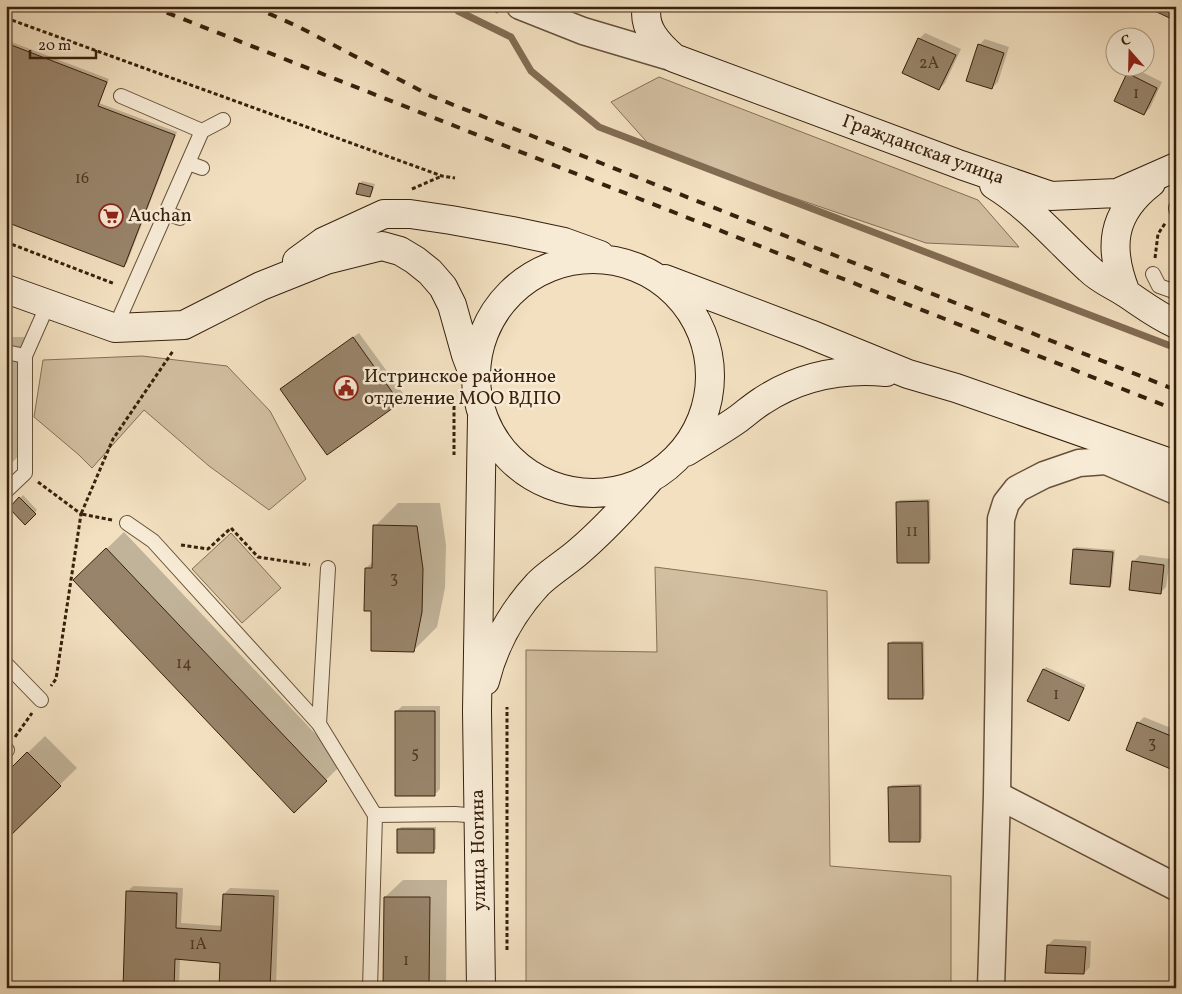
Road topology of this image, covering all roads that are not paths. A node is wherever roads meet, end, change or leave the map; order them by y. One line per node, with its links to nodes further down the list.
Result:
1 (520, 6): 3 (street)
2 (647, 6): 3 (street)
3 (674, 58): 8 (street, Гражданская улица)
4 (121, 96): 6 (lane)
5 (223, 120): 6 (lane)
6 (202, 131): 7 (lane)
7 (188, 163): 9 (lane); 11 (lane)
8 (961, 165): 10 (street, Гражданская улица); 19 (street)
9 (202, 168)
10 (1172, 169): 19 (street)
11 (166, 213): 12 (lane); 22 (lane)
12 (180, 218)
13 (616, 260): 15 (street); 16 (street); 26 (street)
14 (1153, 274): 18 (lane)
15 (654, 275): 25 (street); 28 (street)
16 (261, 286): 22 (street); 26 (street)
17 (6, 289): 20 (street)
18 (1176, 292)
19 (1126, 293): 21 (street)
20 (48, 304): 22 (street); 24 (lane)
21 (1176, 324)
22 (115, 328)
23 (6, 352): 24 (lane)
24 (25, 356): 32 (lane)
25 (908, 374): 28 (street); 29 (street)
26 (476, 381): 27 (street)
27 (482, 414): 30 (street); 37 (street)
28 (681, 455): 30 (street)
29 (1176, 465)
30 (650, 478): 37 (street)
31 (1176, 490): 39 (street)
32 (6, 491)
33 (127, 523): 38 (lane)
34 (328, 568): 38 (lane)
35 (6, 664): 36 (lane)
36 (41, 700)
37 (477, 711): 41 (street, улица Ногина)
38 (319, 724): 40 (lane)
39 (997, 794): 42 (street); 45 (street)
40 (375, 816): 41 (lane); 43 (lane)
41 (478, 816): 44 (street, улица Ногина)
42 (1176, 888)
43 (370, 988)
44 (480, 988)
45 (991, 988)

